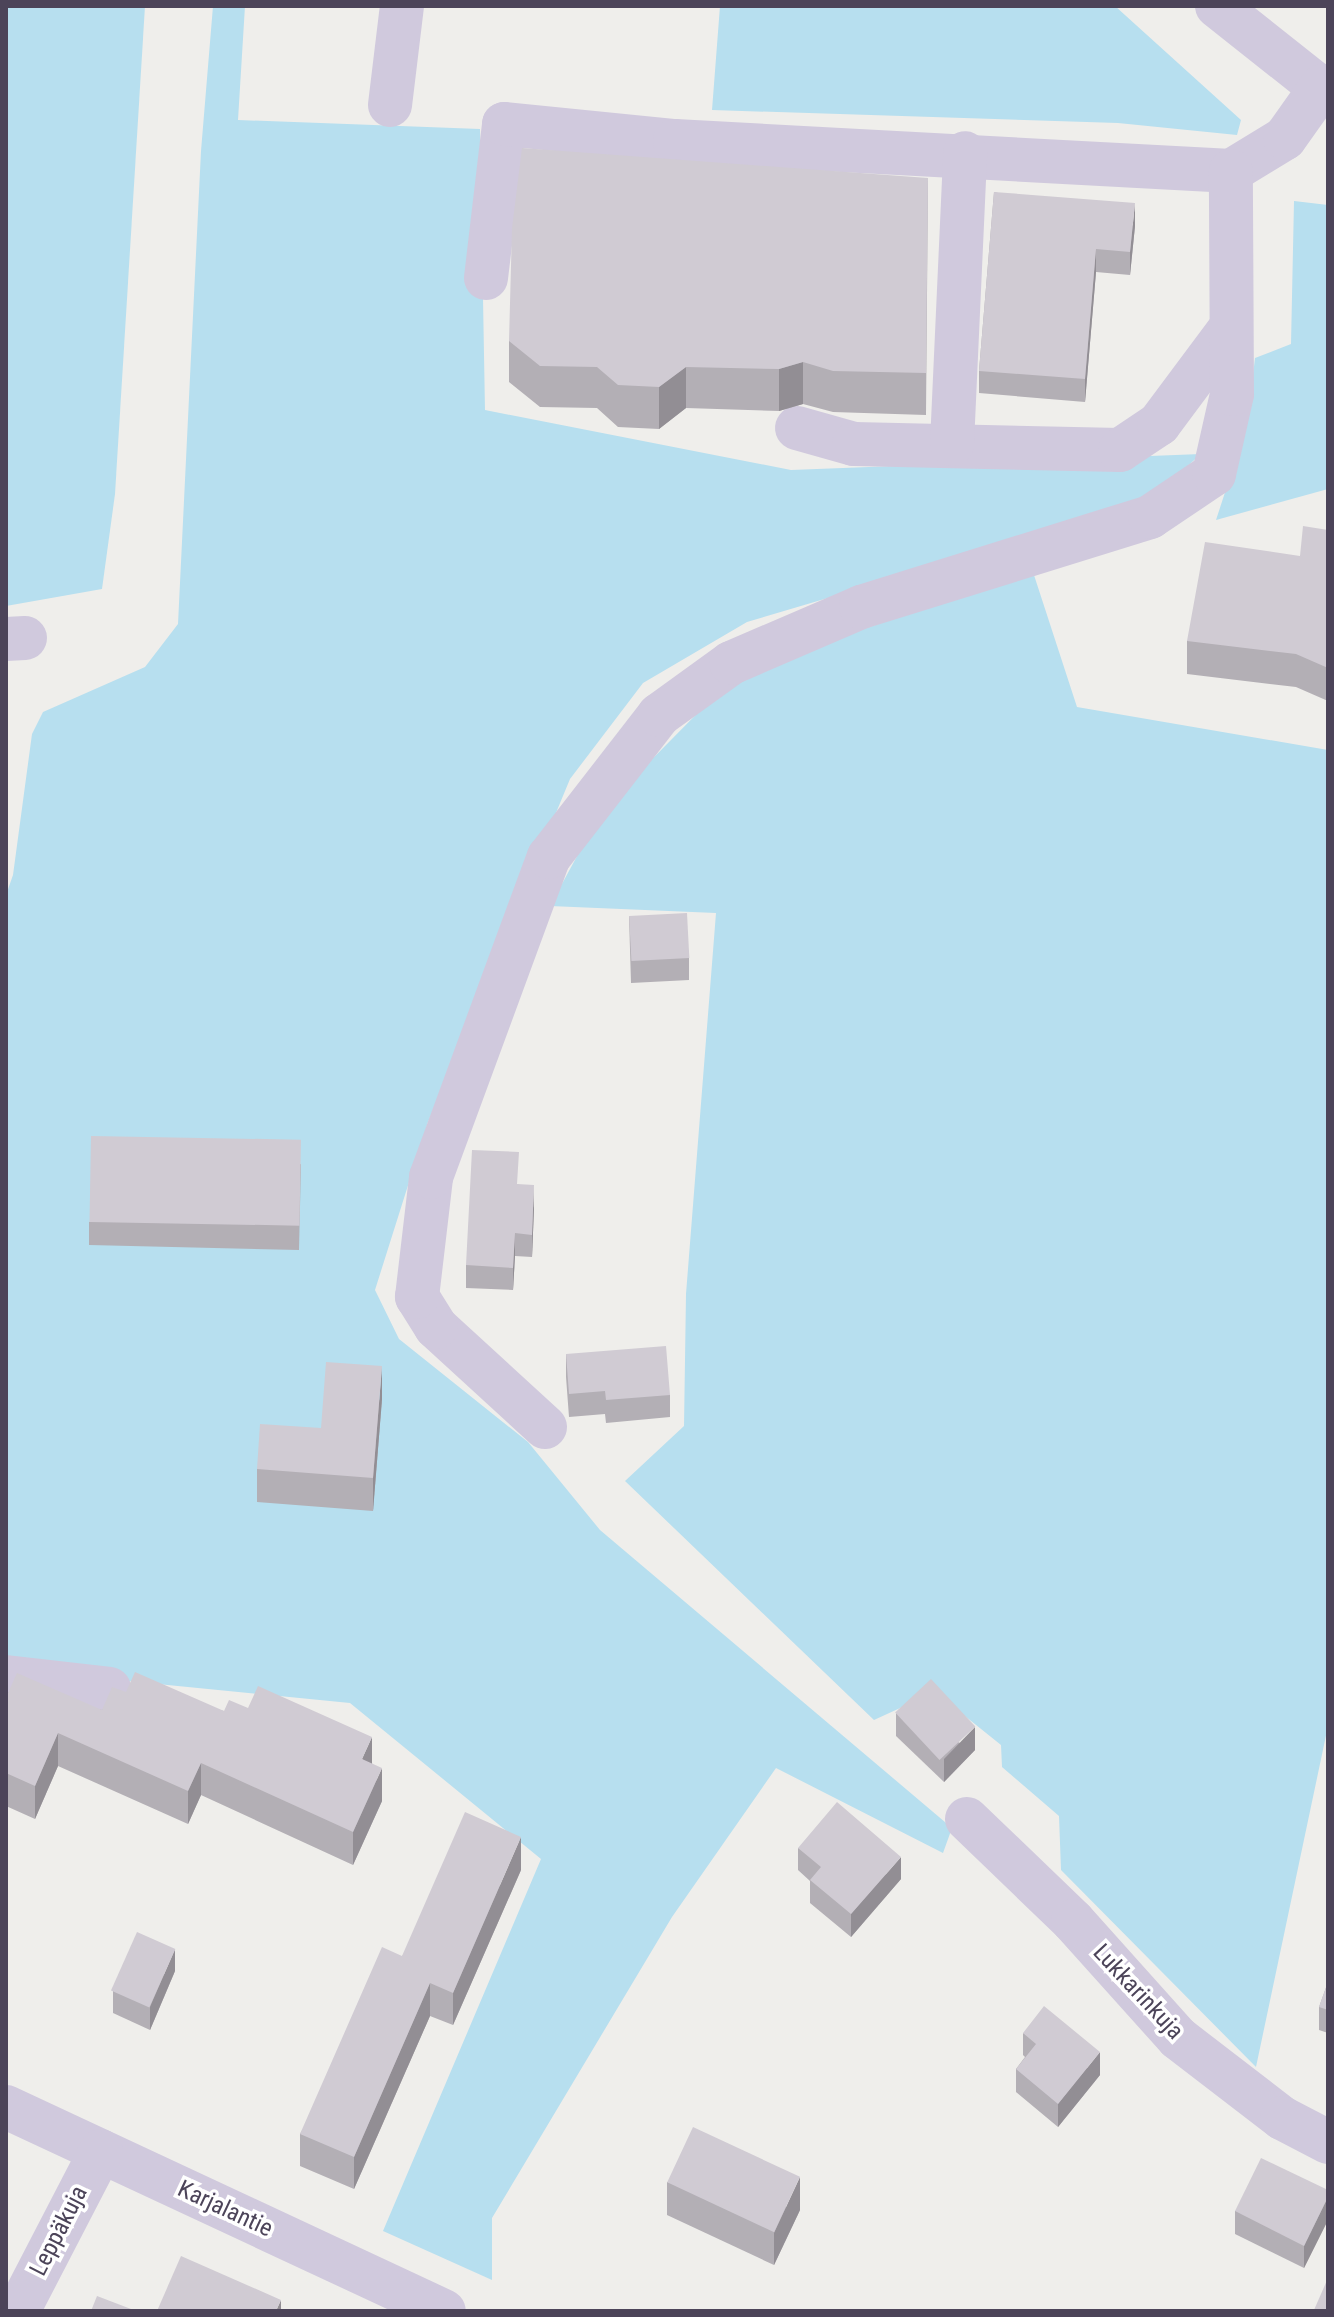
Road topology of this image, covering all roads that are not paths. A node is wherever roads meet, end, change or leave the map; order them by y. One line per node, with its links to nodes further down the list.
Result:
1 (402, 6): 4 (street)
2 (1217, 6): 3 (street)
3 (1326, 89): 6 (street)
4 (390, 105)
5 (965, 153): 6 (street); 7 (street); 10 (street)
6 (1231, 171): 8 (street)
7 (486, 278)
8 (1229, 330): 10 (street); 11 (street)
9 (797, 428): 10 (street)
10 (952, 444)
11 (545, 1427)
12 (6, 1677): 13 (street)
13 (109, 1689)
14 (967, 1819): 16 (street, Lukkarinkuja)
15 (6, 2107): 17 (street, Karjalantie)
16 (1328, 2142)
17 (101, 2151): 18 (street, Leppäkuja); 19 (street, Karjalantie)
18 (18, 2311)
19 (444, 2311)

